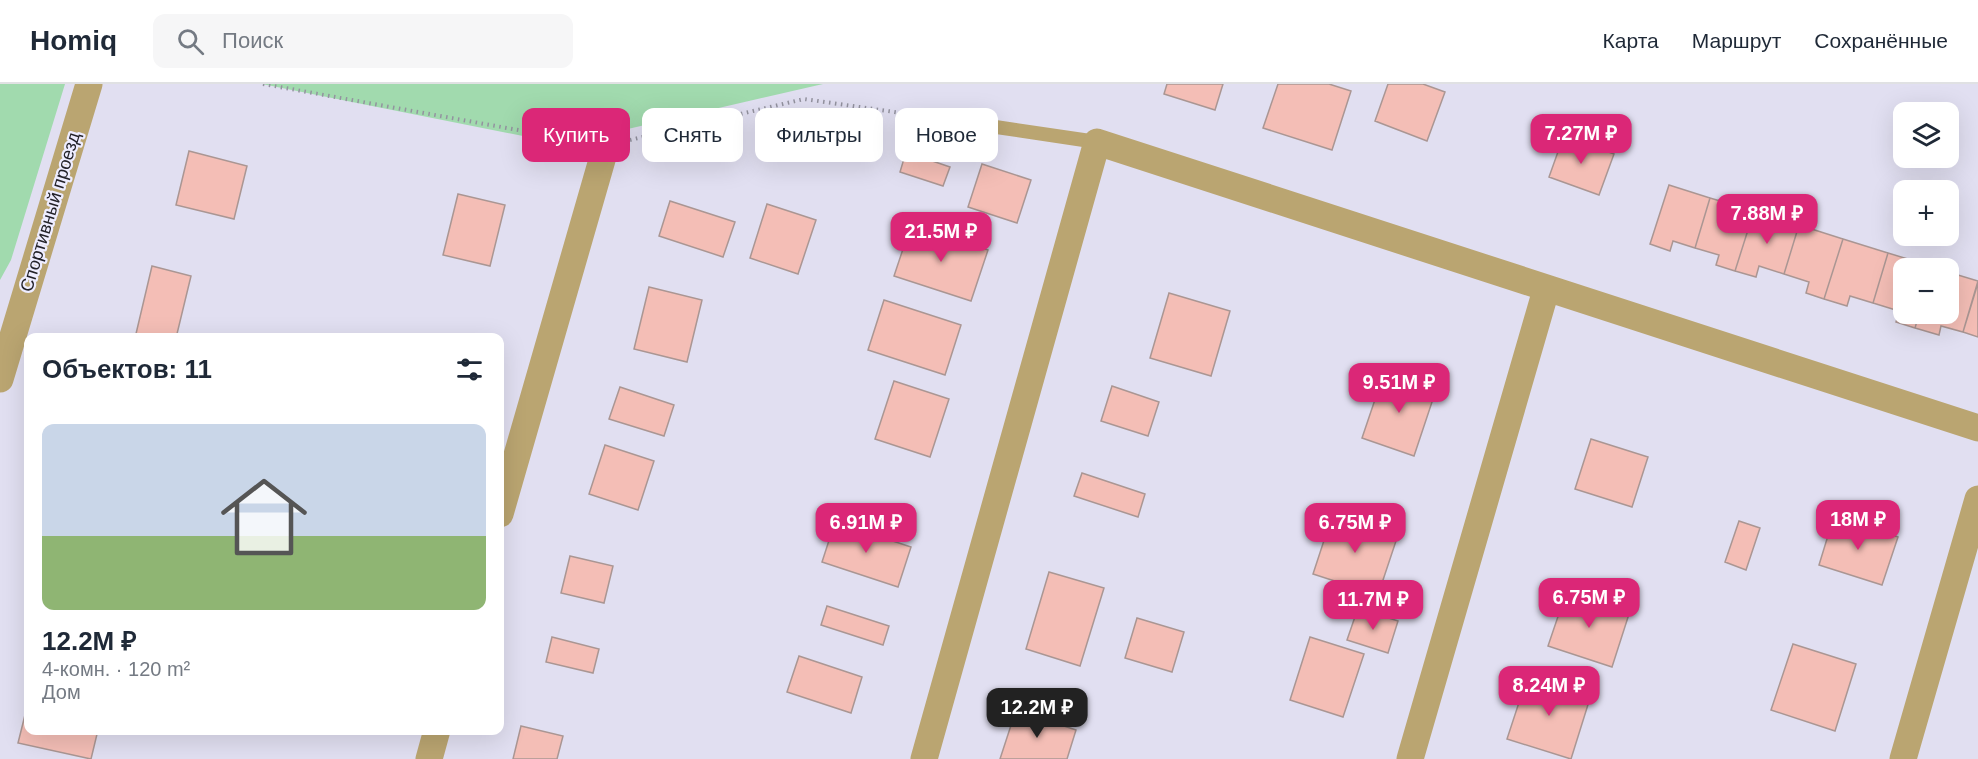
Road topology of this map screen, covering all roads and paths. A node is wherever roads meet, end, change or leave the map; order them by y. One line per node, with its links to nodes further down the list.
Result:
1 (89, 84): 10 (street, Спортивный проезд)
2 (263, 84): 5 (path)
3 (895, 112): 6 (path)
4 (998, 127): 7 (lane)
5 (522, 131)
6 (630, 140)
7 (1097, 142): 9 (street); 17 (street)
8 (601, 162): 14 (street)
9 (1546, 290): 12 (street); 18 (street)
10 (8, 327): 11 (street, Спортивный проезд)
11 (0, 379)
12 (1978, 428)
13 (1978, 499): 19 (street)
14 (504, 500)
15 (436, 735): 16 (street)
16 (429, 759)
17 (924, 759)
18 (1410, 759)
19 (1903, 759)

